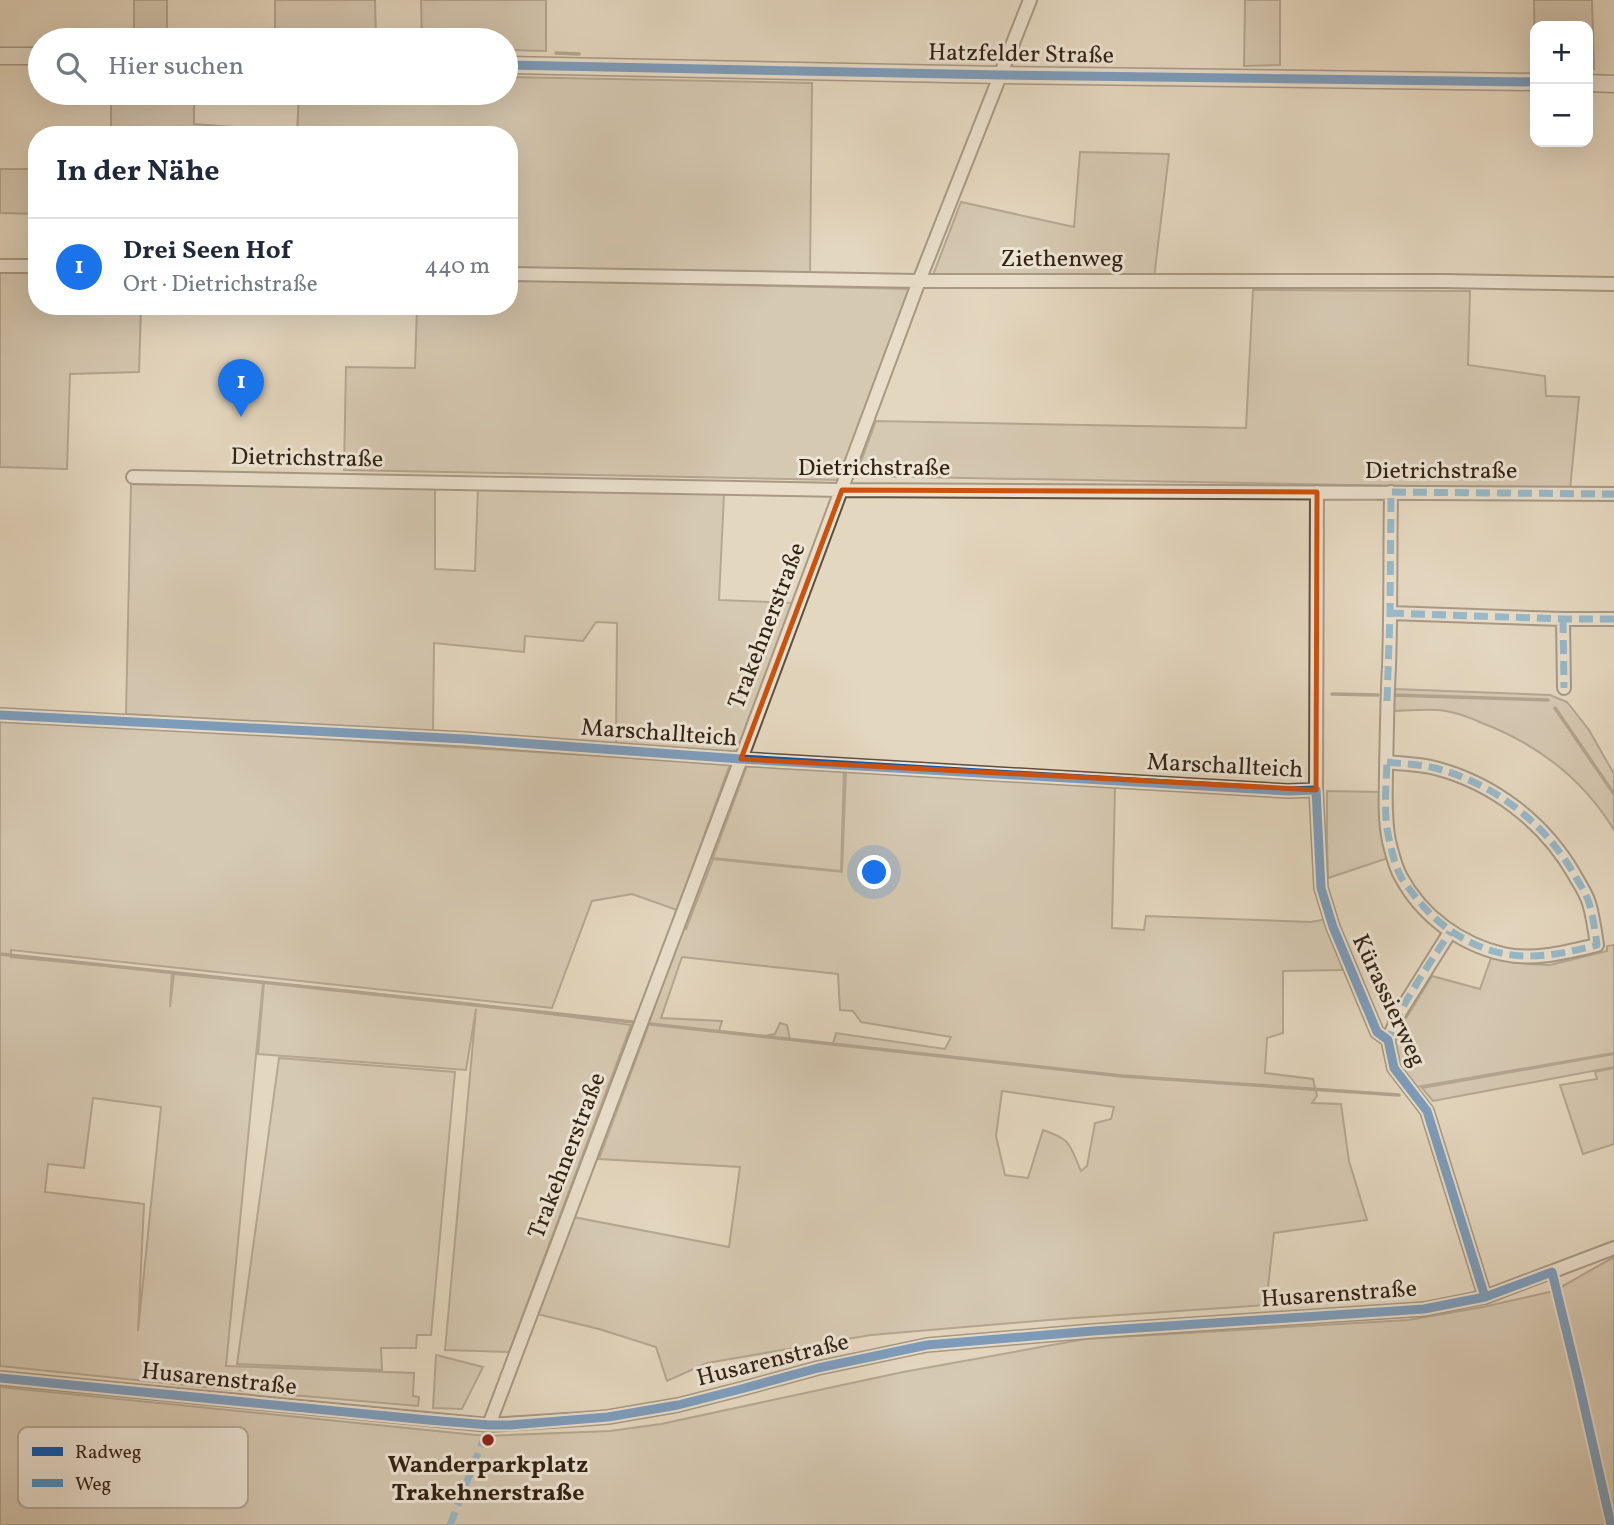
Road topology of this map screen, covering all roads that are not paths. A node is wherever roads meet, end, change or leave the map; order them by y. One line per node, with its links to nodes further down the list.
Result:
1 (1030, 0): 5 (street, Trakehnerstraße)
2 (0, 56): 3 (street)
3 (28, 57)
4 (518, 65): 5 (street, Hatzfelder Straße)
5 (1001, 75): 6 (street, Hatzfelder Straße); 12 (street, Trakehnerstraße)
6 (1530, 82)
7 (1593, 83): 8 (street)
8 (1614, 84)
9 (0, 266): 10 (street)
10 (28, 266)
11 (518, 274): 12 (street, Ziethenweg)
12 (919, 281): 13 (street, Ziethenweg); 15 (street, Trakehnerstraße)
13 (1614, 284)
14 (133, 477): 15 (street, Dietrichstraße)
15 (842, 490): 16 (street, Dietrichstraße); 24 (street, Trakehnerstraße)
16 (1317, 492): 17 (street, Dietrichstraße); 26 (street, Kürassierweg)
17 (1391, 492): 18 (street, Dietrichstraße); 19 (street)
18 (1614, 494)
19 (1390, 612): 20 (street); 25 (street)
20 (1563, 619): 21 (street); 22 (street)
21 (1614, 619)
22 (1564, 688)
23 (0, 715): 24 (street, Marschallteich)
24 (741, 759): 26 (street, Marschallteich); 32 (street, Trakehnerstraße)
25 (1387, 762): 27 (street); 27 (street)
26 (1316, 790): 28 (street, Kürassierweg)
27 (1450, 932): 28 (street)
28 (1388, 1040): 30 (street, Kürassierweg)
29 (1614, 1248): 30 (street, Husarenstraße)
30 (1485, 1297): 32 (street, Husarenstraße)
31 (0, 1378): 32 (street, Husarenstraße)
32 (489, 1425)

